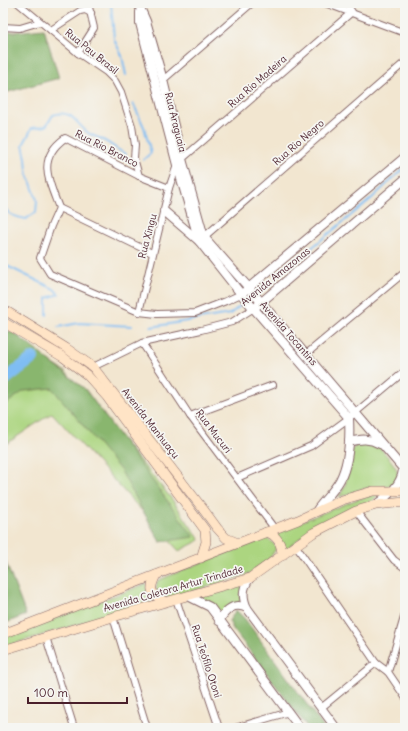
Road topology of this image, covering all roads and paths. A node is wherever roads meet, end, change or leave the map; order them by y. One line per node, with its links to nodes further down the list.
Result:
1 (29, 3): 6 (street)
2 (88, 3): 9 (street)
3 (252, 3): 16 (street)
4 (326, 3): 8 (street)
5 (346, 3): 8 (street)
6 (20, 5): 10 (street, Rua Pau Brasil)
7 (139, 5): 16 (street, Rua Araguaia); 18 (street, Rua Araguaia)
8 (352, 12): 13 (street); 18 (street, Rua Rio Madeira)
9 (90, 13): 12 (street); 14 (street)
10 (40, 22): 11 (street); 12 (street, Rua Pau Brasil)
11 (3, 27)
12 (51, 30): 14 (street, Rua Pau Brasil)
13 (405, 34)
14 (78, 53): 19 (street, Rua Pau Brasil)
15 (405, 62): 24 (street, Rua Rio Negro)
16 (163, 80): 18 (street, Rua Araguaia)
17 (405, 157): 27 (street, Avenida Amazonas)
18 (180, 162): 21 (street, Rua Xingu); 24 (street, Rua Araguaia)
19 (139, 176): 21 (street, Rua Rio Branco); 22 (street, Rua Rio Branco)
20 (405, 179): 29 (street, Avenida Amazonas)
21 (169, 188): 23 (street, Rua Xingu)
22 (59, 208): 25 (street); 32 (street)
23 (164, 211): 24 (street, Avenida Tocantins); 25 (street, Rua Xingu)
24 (201, 239): 27 (street, Avenida Tocantins); 28 (street, Avenida Tocantins)
25 (152, 253): 32 (street, Rua Xingu)
26 (405, 272): 37 (street)
27 (249, 288): 28 (street, Avenida Amazonas); 29 (street, Avenida Tocantins)
28 (241, 294): 30 (street, Avenida Tocantins); 32 (street, Avenida Amazonas)
29 (261, 303): 30 (street, Avenida Amazonas); 37 (street, Avenida Tocantins)
30 (254, 308): 35 (street, Avenida Amazonas); 42 (street, Avenida Tocantins)
31 (3, 309): 34 (main road)
32 (139, 312)
33 (3, 322): 34 (main road)
34 (34, 333): 36 (main road, Avenida Manhuaçu)
35 (142, 343): 38 (street, Avenida Amazonas); 41 (street, Rua Mucuri)
36 (65, 352): 38 (main road, Avenida Manhuaçu); 57 (main road, Avenida Manhuaçu)
37 (305, 355): 42 (street, Avenida Tocantins)
38 (93, 367): 54 (main road, Avenida Manhuaçu)
39 (405, 371): 42 (street)
40 (273, 385): 41 (street)
41 (190, 416): 46 (street, Rua Mucuri)
42 (352, 416): 43 (street); 44 (street); 46 (street)
43 (349, 442): 44 (street); 51 (street)
44 (383, 446): 45 (street)
45 (404, 468): 47 (street)
46 (237, 478): 53 (street, Rua Mucuri)
47 (394, 490): 48 (main road, Avenida Coletora Artur Trindade); 50 (street); 51 (main road, Avenida Coletora Artur Trindade)
48 (405, 491)
49 (405, 502): 50 (main road, Avenida Coletora Artur Trindade)
50 (376, 505): 52 (main road, Avenida Coletora Artur Trindade)
51 (317, 510): 53 (main road, Avenida Coletora Artur Trindade)
52 (356, 511): 55 (main road, Avenida Coletora Artur Trindade); 58 (street)
53 (270, 530): 54 (main road, Avenida Coletora Artur Trindade); 56 (main road)
54 (238, 543): 57 (main road, Avenida Coletora Artur Trindade)
55 (296, 546): 56 (main road, Avenida Coletora Artur Trindade); 71 (street)
56 (282, 556): 60 (main road, Avenida Coletora Artur Trindade)
57 (201, 558): 59 (main road, Avenida Coletora Artur Trindade)
58 (405, 568)
59 (156, 575): 63 (main road); 68 (main road, Avenida Coletora Artur Trindade)
60 (250, 578): 61 (main road, Avenida Coletora Artur Trindade); 64 (street)
61 (188, 596): 62 (main road, Avenida Coletora Artur Trindade); 67 (street)
62 (176, 599): 63 (main road, Avenida Coletora Artur Trindade); 78 (street, Rua Teófilo Otoni)
63 (165, 602): 66 (main road, Avenida Coletora Artur Trindade)
64 (247, 608): 67 (street); 74 (street)
65 (405, 614): 72 (street)
66 (112, 617): 69 (main road, Avenida Coletora Artur Trindade); 77 (street)
67 (219, 621): 75 (street)
68 (3, 634)
69 (46, 637): 70 (main road, Avenida Coletora Artur Trindade); 76 (street)
70 (3, 650)
71 (376, 663): 72 (street); 74 (street)
72 (388, 672): 73 (street)
73 (405, 697)
74 (321, 708): 81 (street)
75 (289, 712): 79 (street); 80 (street)
76 (74, 728)
77 (147, 728)
78 (219, 728)
79 (235, 728)
80 (300, 728)
81 (336, 728)

